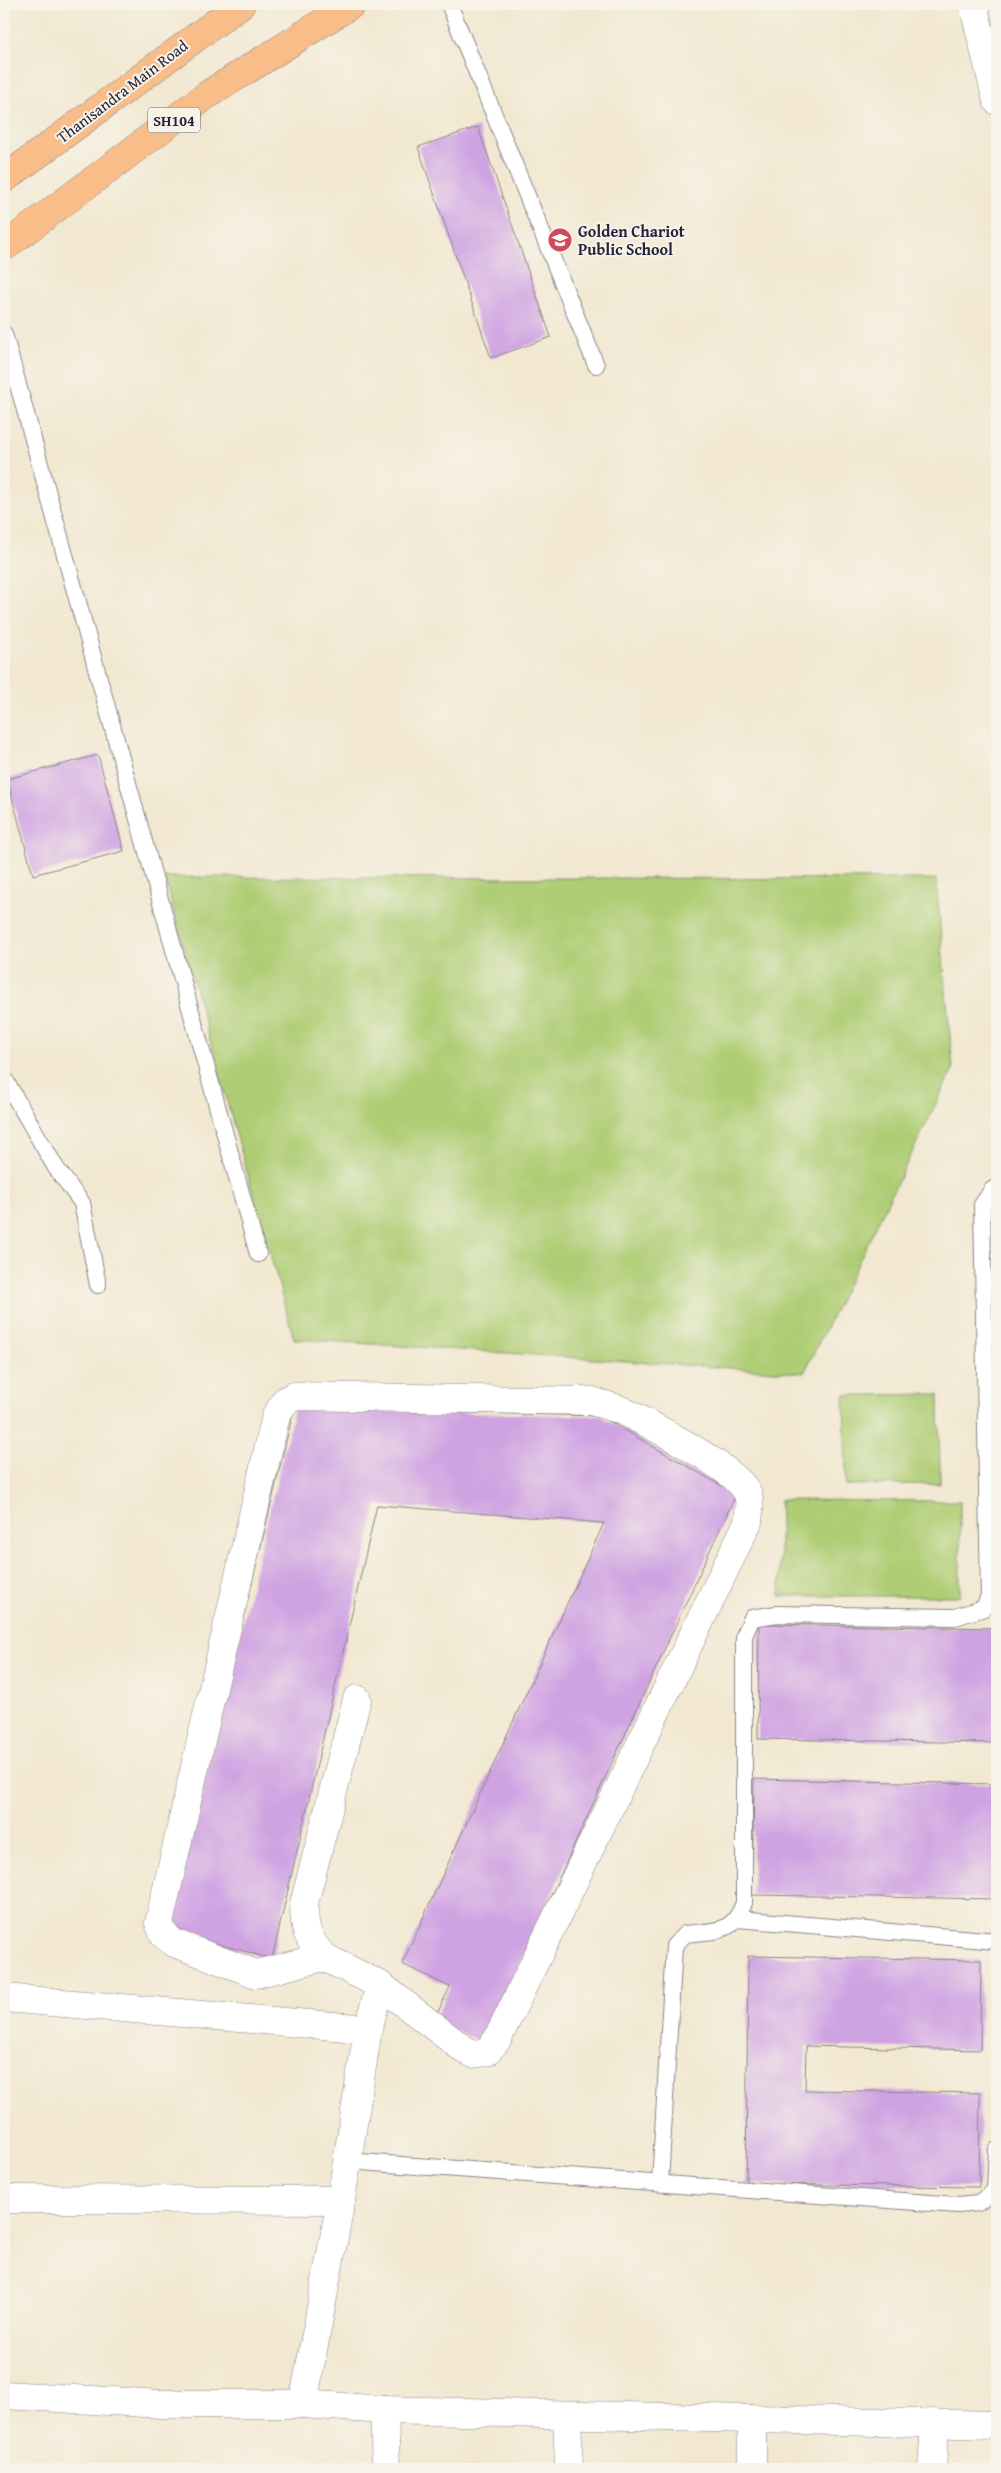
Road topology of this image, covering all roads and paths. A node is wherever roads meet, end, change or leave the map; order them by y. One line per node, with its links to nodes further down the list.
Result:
1 (241, 4): 6 (main road, Thanisandra Main Road)
2 (352, 4): 7 (main road, SH104)
3 (449, 4): 9 (lane)
4 (973, 4): 5 (street)
5 (997, 101)
6 (4, 179)
7 (4, 247)
8 (4, 334): 12 (lane)
9 (596, 365)
10 (4, 1078): 13 (lane)
11 (997, 1187): 14 (lane)
12 (258, 1254)
13 (98, 1285)
14 (992, 1502): 15 (lane)
15 (990, 1608): 17 (lane)
16 (357, 1699): 19 (street)
17 (738, 1918): 18 (lane); 25 (lane)
18 (997, 1941)
19 (324, 1957): 20 (street); 20 (street)
20 (380, 1986): 22 (street)
21 (4, 1998): 22 (street)
22 (368, 2029): 24 (street)
23 (997, 2150): 25 (lane)
24 (347, 2161): 25 (lane); 27 (street)
25 (660, 2183)
26 (4, 2199): 27 (street)
27 (341, 2200): 29 (street)
28 (4, 2395): 29 (street)
29 (302, 2404): 30 (street)
30 (384, 2410): 31 (street); 35 (street)
31 (567, 2416): 32 (street); 36 (street)
32 (752, 2419): 33 (street); 37 (street)
33 (935, 2423): 34 (street); 38 (street)
34 (997, 2425)
35 (386, 2469)
36 (569, 2469)
37 (752, 2469)
38 (932, 2469)

